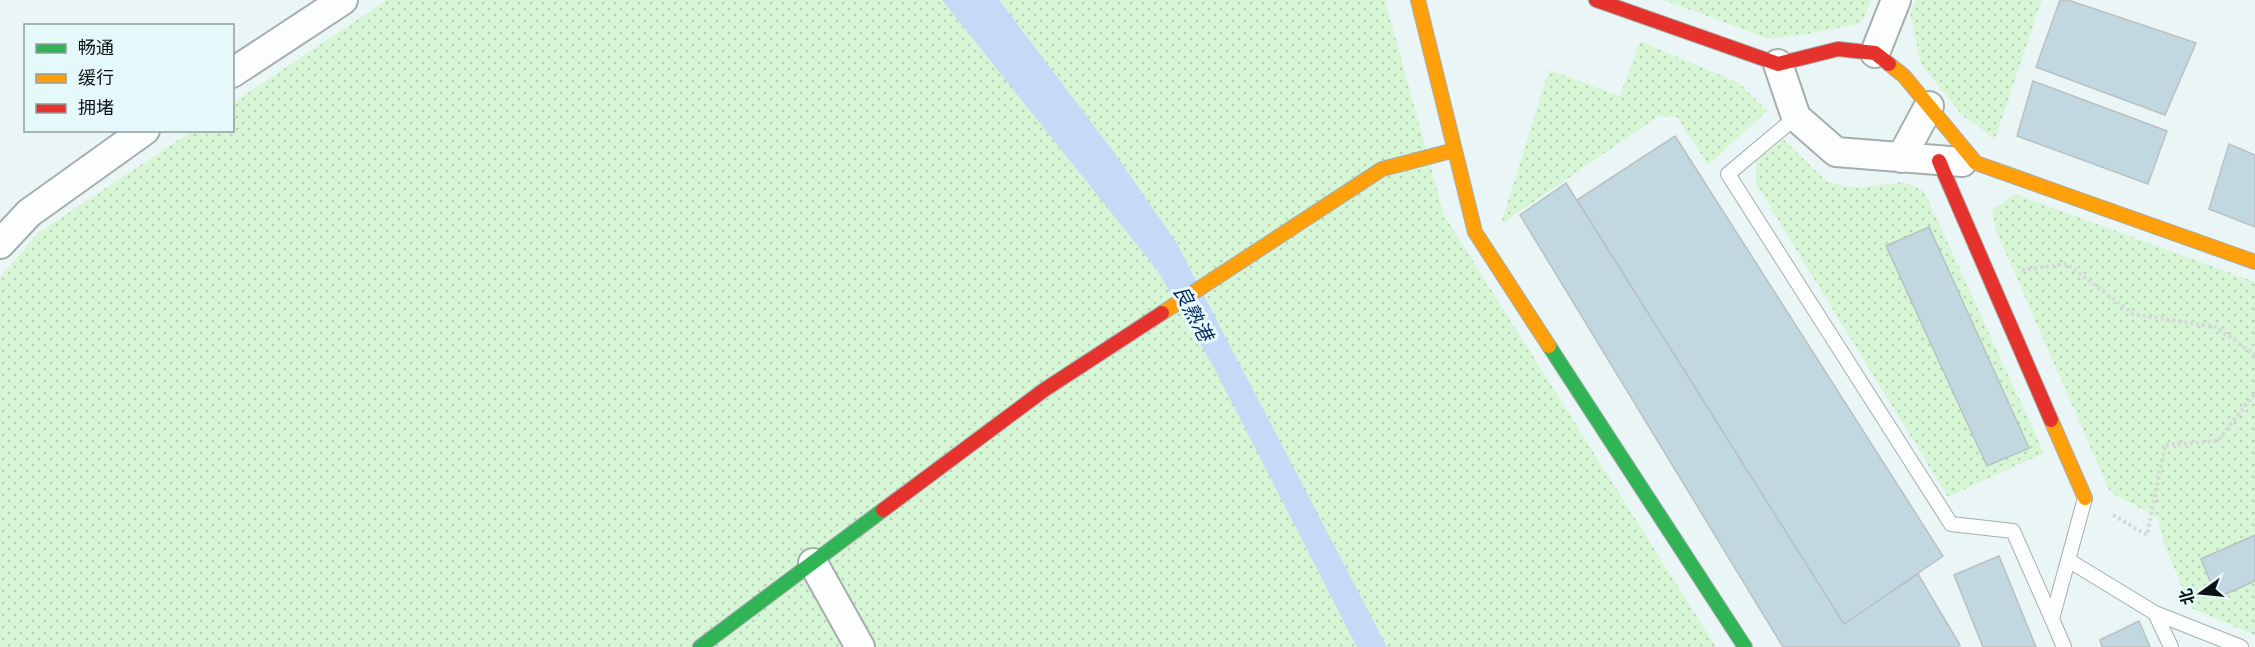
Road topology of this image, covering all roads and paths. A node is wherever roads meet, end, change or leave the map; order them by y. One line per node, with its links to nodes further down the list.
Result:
1 (343, 0): 7 (street)
2 (1418, 0): 11 (street)
3 (1596, 0): 6 (street)
4 (1896, 0): 5 (street)
5 (1875, 53): 6 (street); 8 (street)
6 (1778, 63): 9 (street)
7 (234, 72)
8 (1929, 106): 12 (street); 14 (street)
9 (1796, 117): 12 (street); 24 (lane)
10 (142, 132): 15 (street)
11 (1455, 150): 22 (street); 27 (street)
12 (1901, 158): 13 (street)
13 (1939, 160): 14 (street); 17 (street)
14 (1976, 163): 16 (street)
15 (0, 244)
16 (2255, 262)
17 (1988, 274): 18 (path); 20 (street)
18 (2255, 356)
19 (2255, 393): 20 (path)
20 (2085, 498): 21 (lane)
21 (2068, 560): 23 (lane); 24 (lane)
22 (813, 563): 25 (street); 26 (street)
23 (2155, 613): 29 (lane); 30 (lane)
24 (2052, 619): 28 (lane)
25 (700, 647)
26 (860, 647)
27 (1744, 647)
28 (2064, 647)
29 (2171, 647)
30 (2241, 647)

